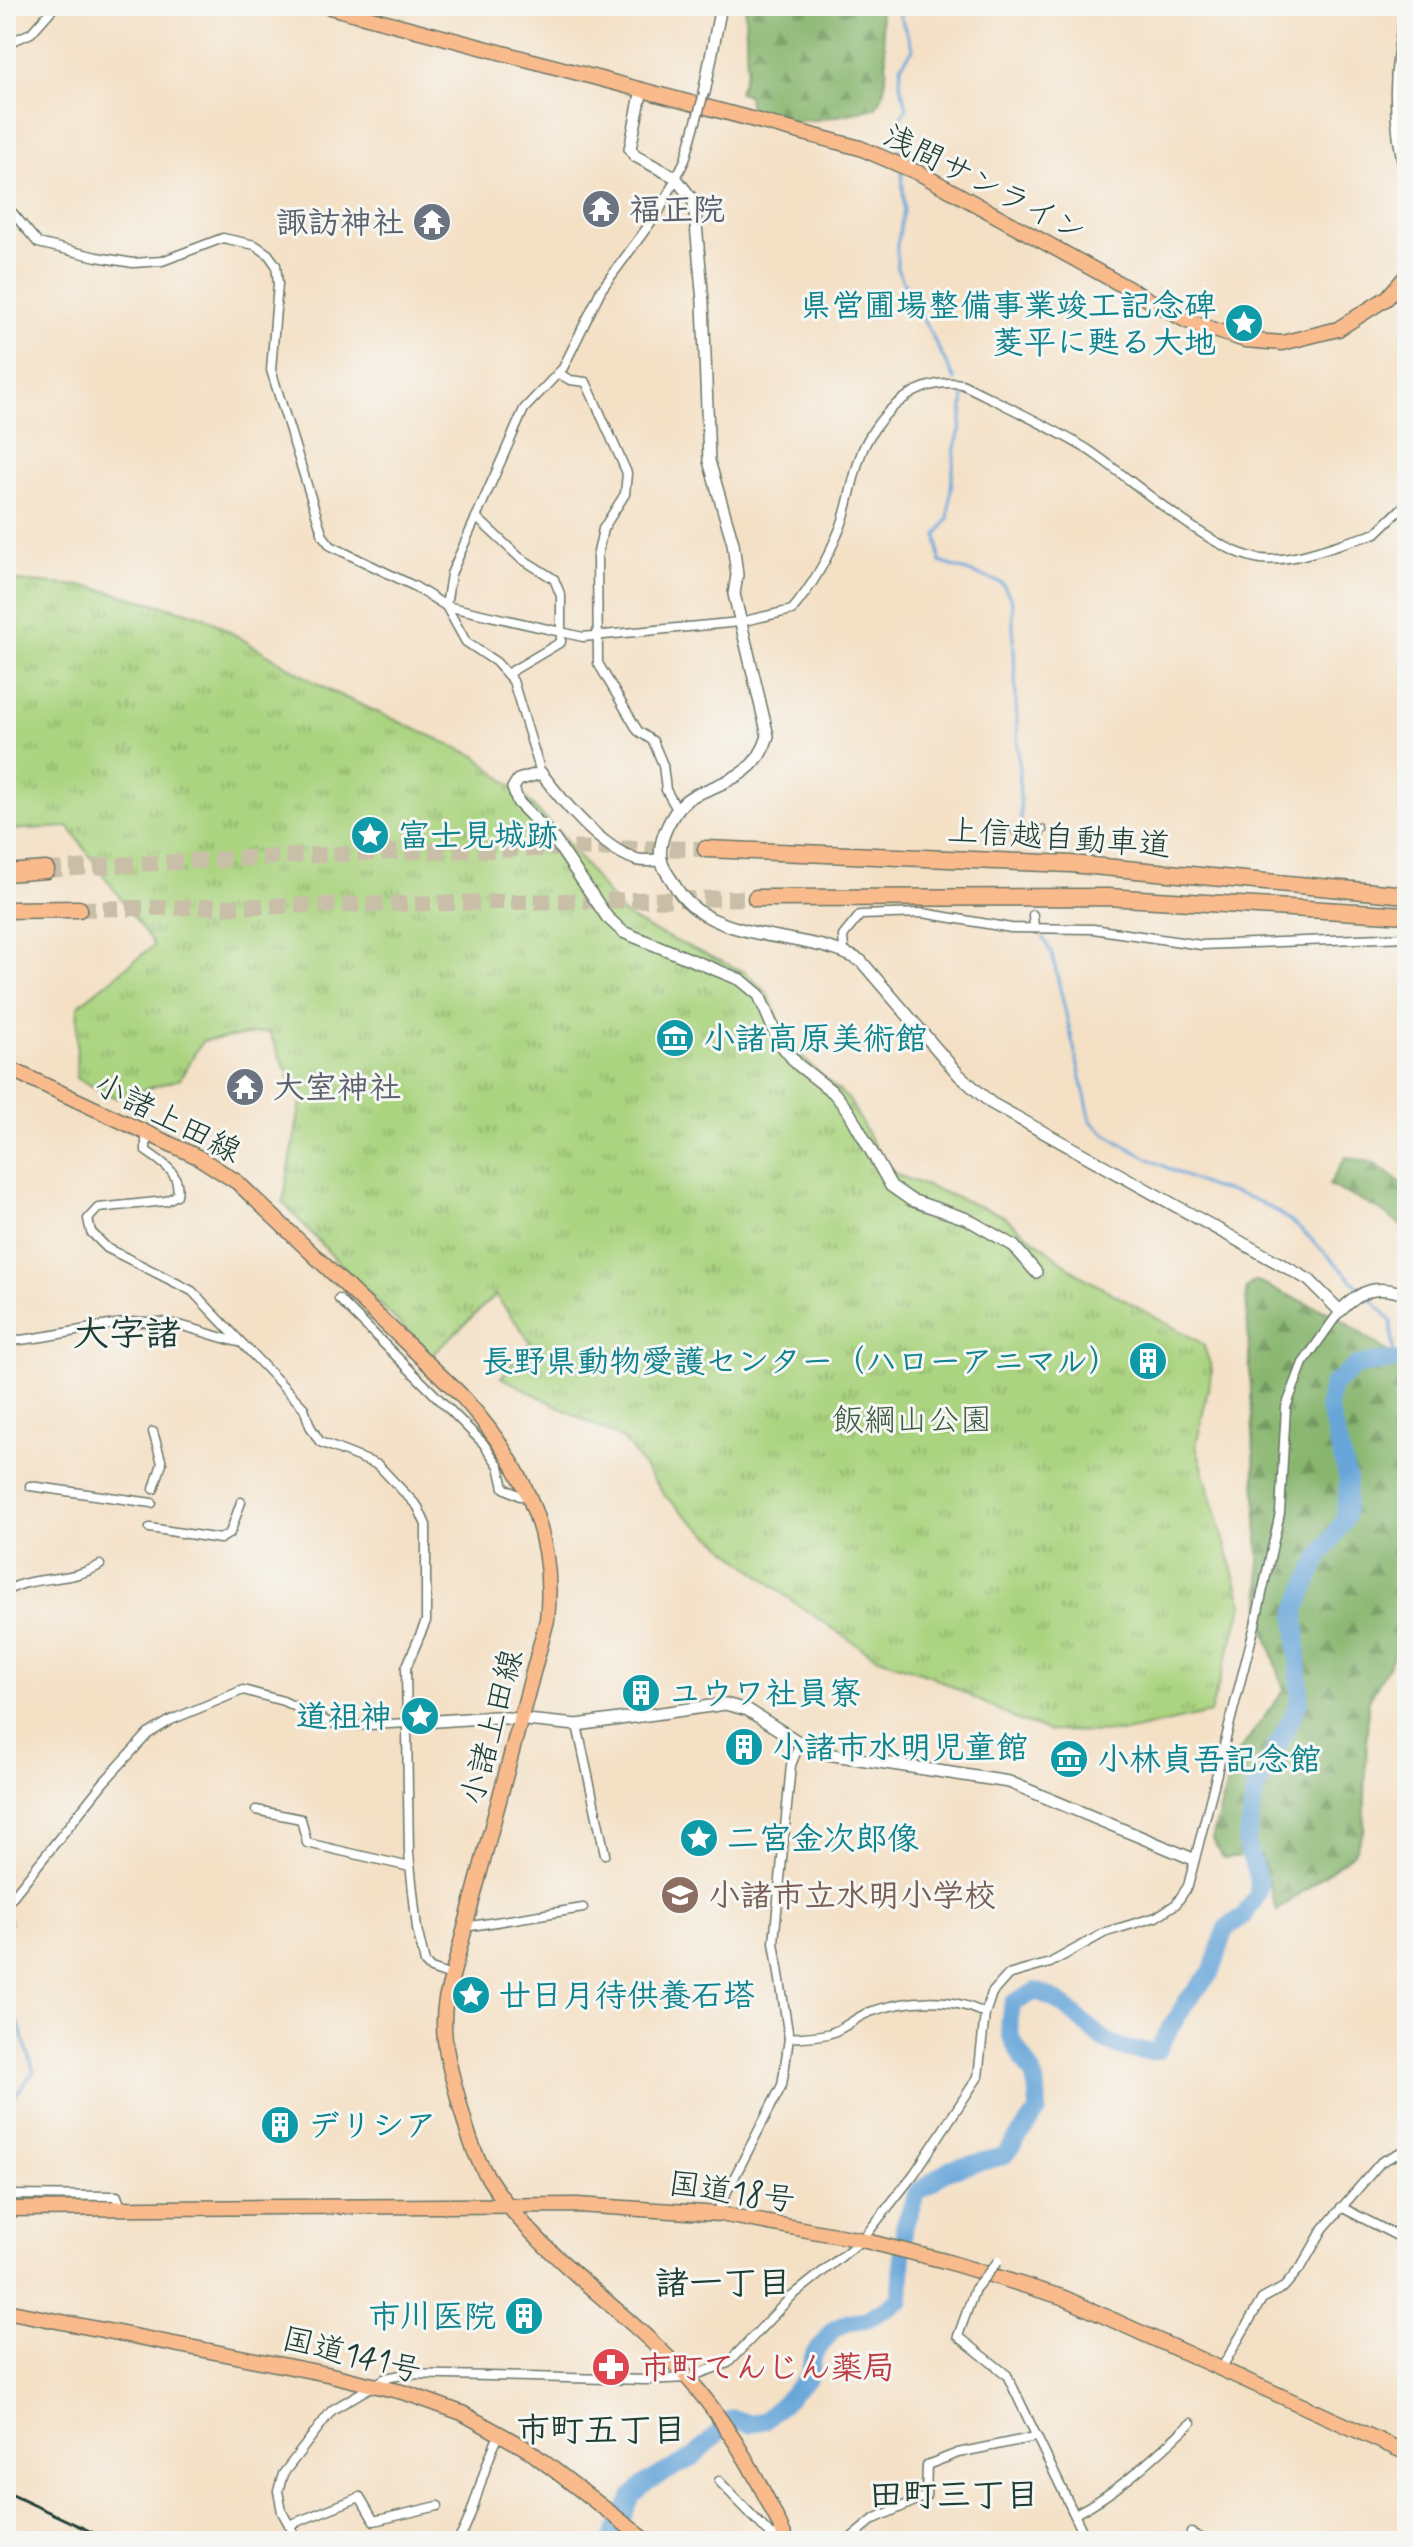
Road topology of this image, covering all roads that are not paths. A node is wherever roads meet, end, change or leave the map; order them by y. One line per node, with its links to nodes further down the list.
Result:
1 (55, 6): 5 (street)
2 (326, 6): 6 (main road, 浅間サンライン)
3 (721, 6): 7 (street)
4 (1406, 6): 9 (street)
5 (6, 44)
6 (642, 89): 8 (street); 11 (main road, 浅間サンライン)
7 (704, 93): 8 (street, bridge)
8 (675, 177): 12 (street); 16 (street)
9 (1407, 183)
10 (6, 205): 15 (street)
11 (1407, 275)
12 (558, 373): 14 (street); 18 (street)
13 (1407, 503): 16 (street)
14 (476, 517): 15 (street); 17 (street)
15 (446, 606): 17 (street); 19 (street)
16 (740, 622): 18 (street); 21 (street)
17 (562, 631): 18 (street); 19 (street)
18 (599, 635): 21 (street)
19 (507, 674): 20 (street)
20 (541, 773): 25 (street); 39 (street)
21 (678, 811): 25 (street)
22 (1042, 830): 23 (street)
23 (1016, 831)
24 (706, 849): 28 (highway, 上信越自動車道)
25 (661, 860): 36 (street)
26 (46, 870): 27 (highway)
27 (10, 872)
28 (1407, 895)
29 (756, 898): 33 (highway, 上信越自動車道)
30 (79, 909): 31 (highway)
31 (6, 910)
32 (1033, 915): 34 (street)
33 (1407, 915)
34 (1034, 928): 35 (street); 36 (street)
35 (1407, 937)
36 (844, 950): 42 (street)
37 (6, 1067): 38 (main road, 小諸上田線)
38 (146, 1133): 44 (street); 48 (main road, 小諸上田線)
39 (1036, 1272)
40 (1407, 1295): 42 (street)
41 (339, 1299): 48 (street)
42 (1340, 1311): 60 (street)
43 (6, 1341): 44 (street)
44 (240, 1343): 55 (street)
45 (153, 1432): 47 (street)
46 (30, 1486): 50 (street)
47 (154, 1489)
48 (530, 1495): 54 (main road, 小諸上田線)
49 (241, 1502): 51 (street)
50 (152, 1503)
51 (150, 1528)
52 (100, 1565): 53 (street)
53 (6, 1591)
54 (523, 1719): 55 (street); 56 (street); 64 (main road, 小諸上田線)
55 (409, 1723): 61 (street); 62 (street)
56 (577, 1725): 57 (street); 59 (street)
57 (800, 1743): 60 (street); 67 (street)
58 (256, 1810): 61 (street)
59 (605, 1854)
60 (1193, 1859): 66 (street)
61 (410, 1867): 65 (street)
62 (6, 1905)
63 (583, 1908): 64 (street)
64 (465, 1927): 65 (main road, 小諸上田線)
65 (451, 1976): 70 (main road, 小諸上田線)
66 (985, 2014): 67 (street); 75 (street)
67 (789, 2038): 74 (street)
68 (1407, 2149): 71 (street)
69 (6, 2195): 72 (street)
70 (508, 2205): 72 (main road, 国道18号); 74 (main road, 国道18号); 80 (main road, 小諸上田線)
71 (1341, 2207): 76 (street); 79 (street)
72 (121, 2208): 73 (main road, 国道18号)
73 (6, 2209)
74 (720, 2214): 75 (main road, 国道18号)
75 (862, 2240): 79 (main road, 国道18号); 80 (street)
76 (1407, 2241)
77 (998, 2261): 84 (street, bridge)
78 (6, 2311): 81 (main road, 国道141号)
79 (1221, 2369): 85 (main road, 国道18号)
80 (687, 2378): 81 (street); 94 (main road, 小諸上田線)
81 (375, 2385): 83 (main road, 国道141号); 89 (street)
82 (1191, 2423): 88 (street)
83 (500, 2434): 92 (street); 93 (main road, 国道141号)
84 (1035, 2437): 88 (street); 95 (street)
85 (1407, 2453)
86 (719, 2481): 94 (street)
87 (438, 2506): 89 (street)
88 (1075, 2514): 96 (street)
89 (289, 2525): 91 (street)
90 (1191, 2533): 97 (street)
91 (298, 2541)
92 (458, 2541)
93 (647, 2541)
94 (786, 2541)
95 (847, 2541)
96 (1087, 2541)
97 (1207, 2541)

